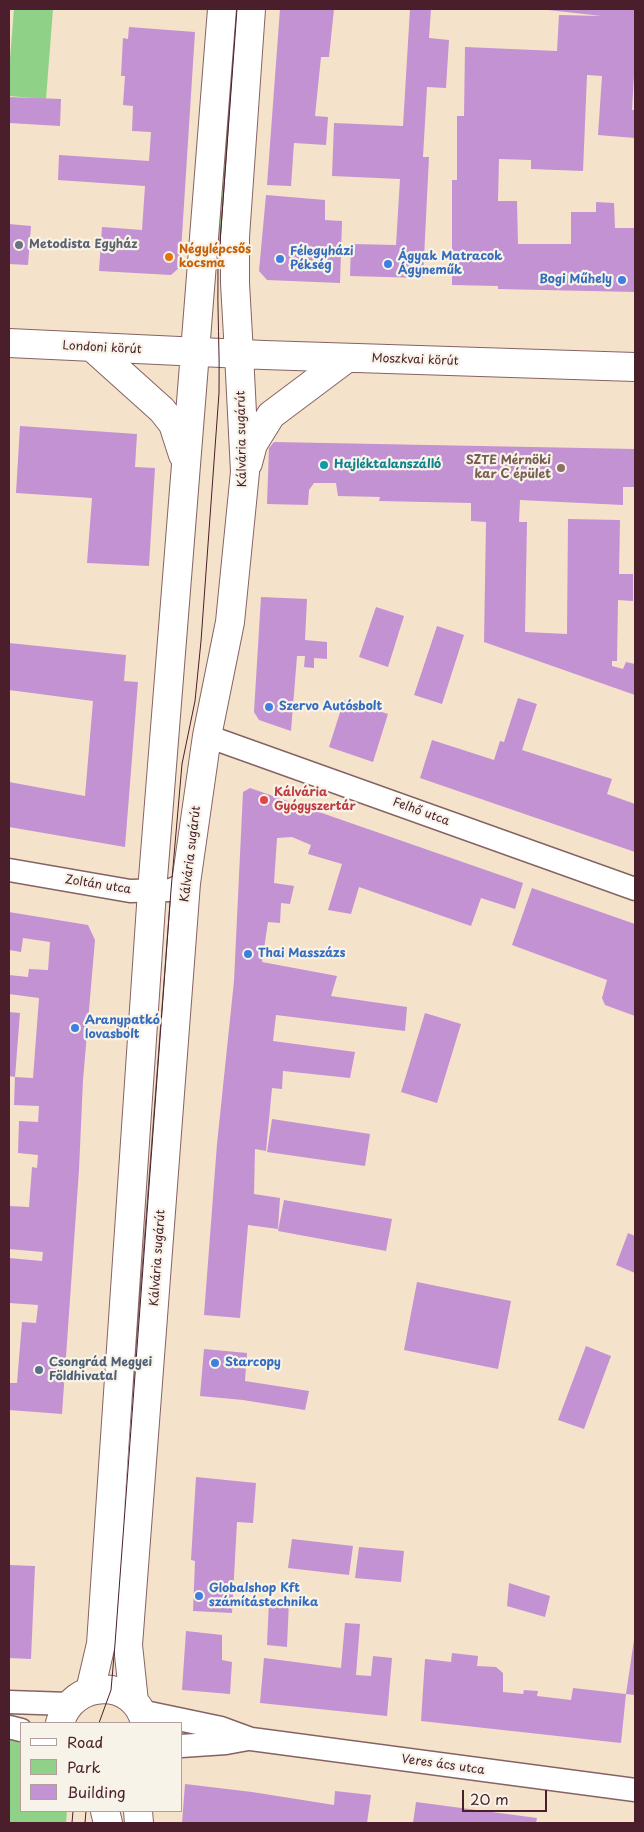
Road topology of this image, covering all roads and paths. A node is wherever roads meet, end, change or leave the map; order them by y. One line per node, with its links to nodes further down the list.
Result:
1 (222, 9): 5 (main road)
2 (251, 9): 6 (main road, Kálvária sugárút)
3 (9, 343): 4 (main road, Londoni körút)
4 (93, 348): 5 (main road, Londoni körút); 9 (main road)
5 (195, 352): 6 (main road, Moszkvai körút); 9 (main road)
6 (239, 354): 7 (main road, Moszkvai körút); 10 (main road, Kálvária sugárút)
7 (347, 358): 8 (main road, Moszkvai körút); 10 (main road)
8 (635, 367)
9 (186, 464): 15 (main road)
10 (245, 472): 11 (main road, Kálvária sugárút)
11 (207, 736): 13 (main road, Kálvária sugárút); 14 (street, Felhő utca)
12 (9, 870): 15 (street, Zoltán utca)
13 (186, 883): 15 (street, Zoltán utca); 18 (main road, Kálvária sugárút)
14 (635, 889)
15 (152, 891): 17 (main road)
16 (9, 1702): 17 (street)
17 (73, 1706): 18 (main road)
18 (140, 1712): 19 (street, Veres ács utca)
19 (251, 1739): 20 (street, Veres ács utca); 21 (street, Veres ács utca)
20 (182, 1746)
21 (635, 1790)

